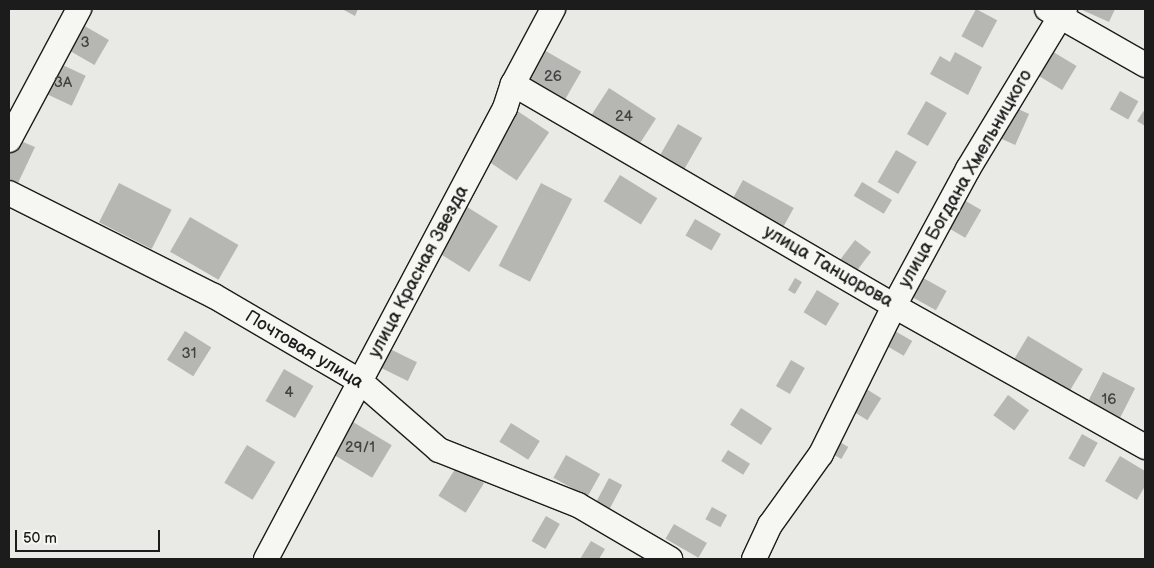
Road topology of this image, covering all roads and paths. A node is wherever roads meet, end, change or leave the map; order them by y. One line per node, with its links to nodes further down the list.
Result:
1 (78, 9): 6 (street)
2 (553, 9): 5 (street, улица Красная Звезда)
3 (1057, 11): 4 (street); 8 (street, улица Богдана Хмельницкого)
4 (1145, 65)
5 (513, 84): 8 (street, улица Танцорова); 9 (street, улица Красная Звезда)
6 (9, 140)
7 (9, 193): 9 (street, Почтовая улица)
8 (894, 306): 10 (street, улица Танцорова); 13 (street, улица Богдана Хмельницкого)
9 (361, 382): 11 (street, улица Красная Звезда); 12 (street, Почтовая улица)
10 (1145, 446)
11 (266, 559)
12 (670, 559)
13 (754, 559)

